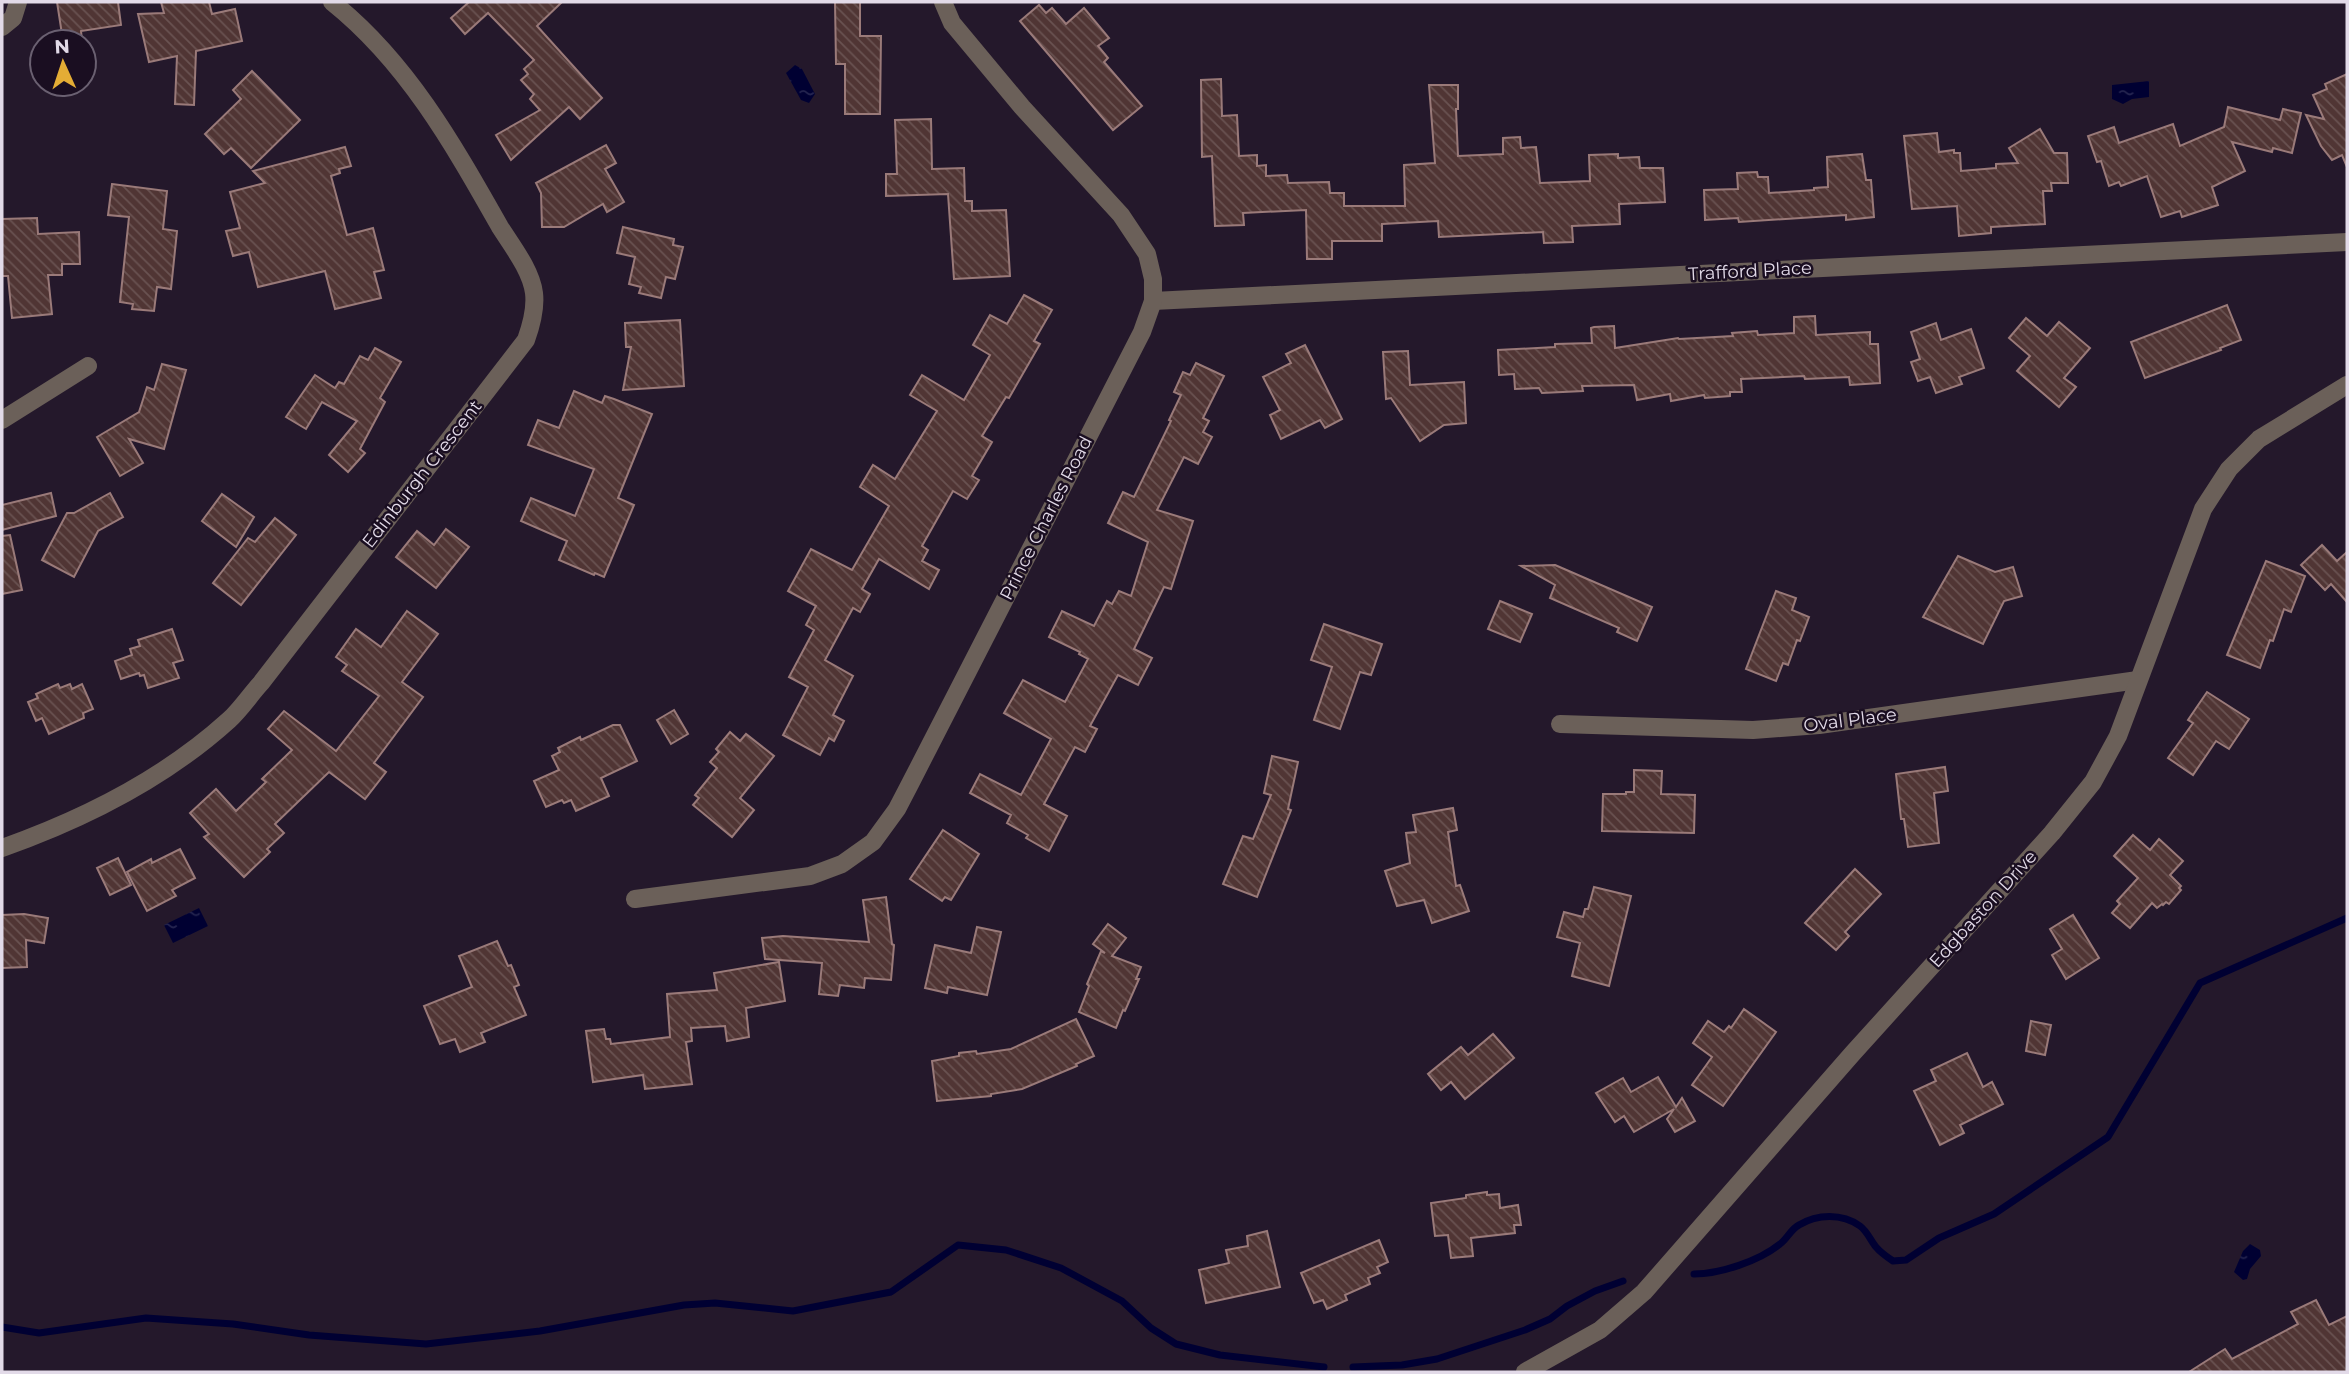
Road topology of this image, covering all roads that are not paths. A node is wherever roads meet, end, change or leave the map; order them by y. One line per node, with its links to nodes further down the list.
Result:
1 (18, 2): 4 (street)
2 (332, 2): 12 (street, Edinburgh Crescent)
3 (943, 2): 6 (street, Prince Charles Road)
4 (2, 27)
5 (2347, 242): 6 (street, Trafford Place)
6 (1153, 301): 13 (street, Prince Charles Road)
7 (88, 366): 9 (street)
8 (2347, 386): 10 (street, Edgbaston Drive)
9 (2, 419)
10 (2138, 680): 11 (street, Oval Place); 14 (street, Edgbaston Drive)
11 (1560, 724)
12 (2, 848)
13 (635, 899)
14 (1525, 1372)

